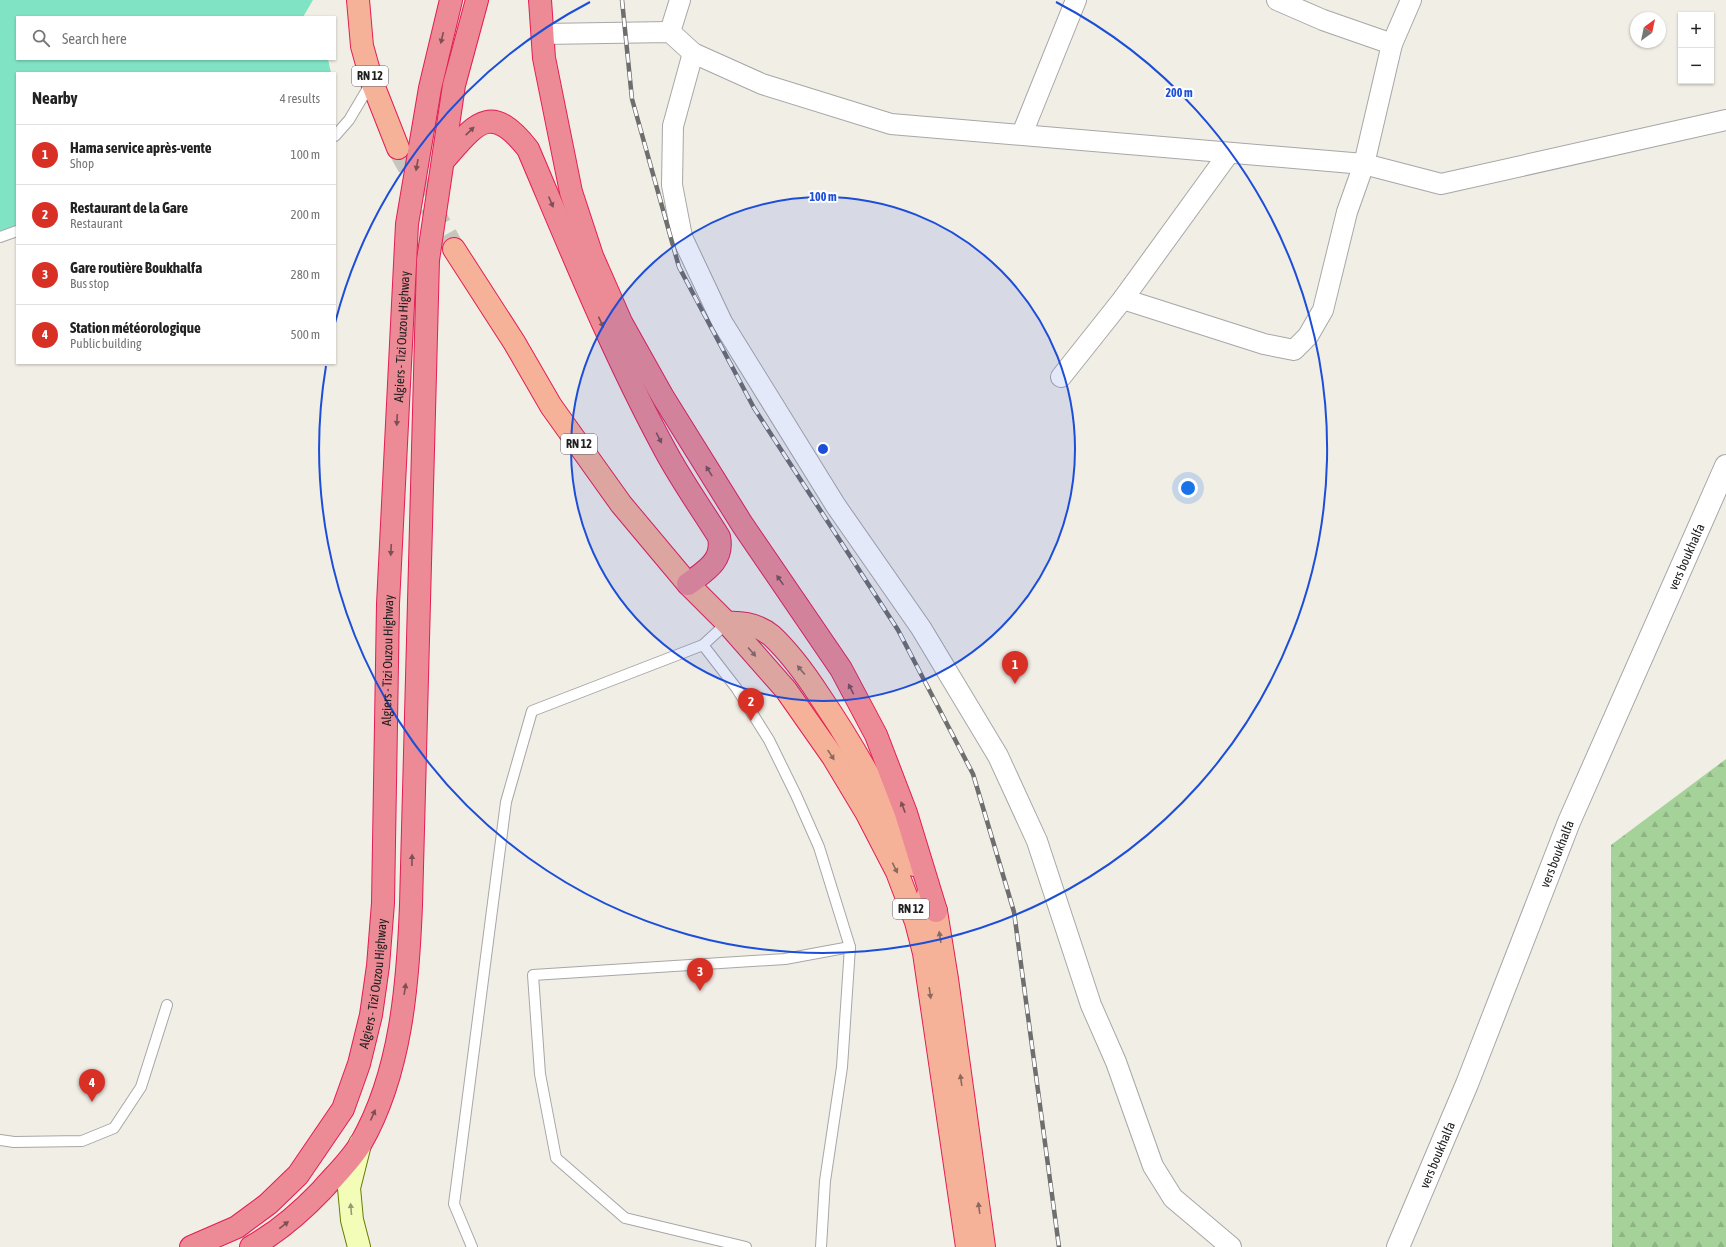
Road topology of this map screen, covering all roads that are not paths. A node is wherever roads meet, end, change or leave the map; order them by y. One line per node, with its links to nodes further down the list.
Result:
1 (358, 0): 13 (highway, RN 12)
2 (451, 0): 35 (highway, Algiers - Tizi Ouzou Highway, one-way to 35)
3 (477, 0): 19 (highway, Algiers - Tizi Ouzou Highway)
4 (540, 0): 10 (highway)
5 (680, 0): 9 (street)
6 (1076, 0): 15 (street)
7 (1277, 0): 11 (street)
8 (1411, 0): 11 (street)
9 (670, 32): 10 (street); 12 (street)
10 (543, 34): 30 (highway, one-way to 10)
11 (1392, 44): 20 (street)
12 (693, 53): 15 (street); 43 (street)
13 (372, 82): 16 (lane); 17 (highway, RN 12)
14 (1726, 120): 20 (street)
15 (1022, 134): 18 (street)
16 (336, 135)
17 (398, 148)
18 (1229, 153): 20 (street); 24 (street)
19 (444, 160): 27 (highway, one-way to 27); 34 (highway, Algiers - Tizi Ouzou Highway, one-way to 19)
20 (1364, 164): 24 (street)
21 (16, 231): 22 (lane)
22 (0, 237)
23 (454, 249): 27 (highway, RN 12)
24 (1123, 299): 25 (street)
25 (1061, 377)
26 (1726, 466): 44 (street, vers boukhalfa)
27 (688, 584): 28 (highway, RN 12)
28 (727, 623): 29 (lane); 30 (highway, RN 12, one-way to 28); 41 (highway, RN 12, one-way to 41)
29 (703, 645): 31 (lane); 38 (lane)
30 (936, 911): 42 (highway, RN 12, one-way to 30)
31 (850, 947): 39 (lane); 40 (lane)
32 (167, 1005): 33 (lane)
33 (0, 1140)
34 (360, 1144): 36 (highway, Algiers - Tizi Ouzou Highway, one-way to 34); 37 (main road, one-way to 34)
35 (191, 1247)
36 (251, 1247)
37 (359, 1247)
38 (472, 1247)
39 (746, 1247)
40 (821, 1247)
41 (967, 1247)
42 (984, 1247)
43 (1230, 1247)
44 (1398, 1247)

